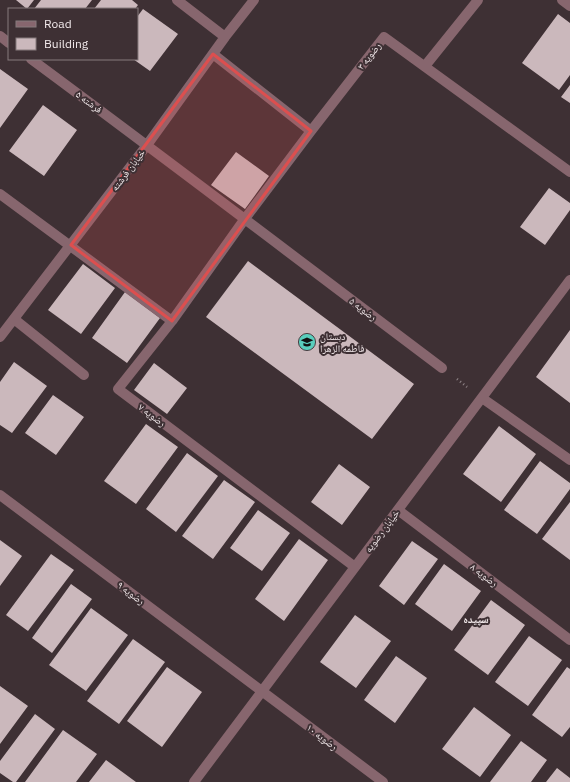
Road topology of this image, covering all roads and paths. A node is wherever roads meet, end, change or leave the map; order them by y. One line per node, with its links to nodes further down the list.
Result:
1 (177, 0): 7 (street)
2 (254, 0): 7 (street, خیابان فرشته)
3 (478, 0): 11 (street)
4 (562, 0): 5 (street)
5 (570, 6)
6 (0, 36): 8 (street)
7 (225, 37): 9 (street, خیابان فرشته)
8 (8, 42)
9 (212, 54): 12 (street); 13 (street, خیابان فرشته)
10 (32, 60): 13 (street, فرشته ۵)
11 (425, 66): 12 (street, رضویه ۳); 14 (street, رضویه ۳)
12 (311, 131): 16 (street, رضویه ۳)
13 (148, 145): 16 (street, فرشته ۵); 17 (street, خیابان فرشته)
14 (570, 172)
15 (0, 194): 17 (street)
16 (244, 220): 21 (street, رضویه ۷); 23 (street, رضویه ۵)
17 (71, 245): 20 (street, خیابان فرشته); 21 (street)
18 (570, 280): 19 (street, خیابان رضویه)
19 (566, 294): 25 (street, خیابان رضویه)
20 (14, 319): 22 (street, خیابان فرشته); 24 (street)
21 (172, 321): 29 (street, رضویه ۷)
22 (0, 337)
23 (442, 368): 25 (path)
24 (84, 375)
25 (482, 398): 26 (street); 28 (street, خیابان رضویه)
26 (570, 460)
27 (0, 494): 31 (street, رضویه ۹)
28 (398, 510): 29 (street, خیابان رضویه); 30 (street, رضویه ۸)
29 (355, 567): 31 (street, خیابان رضویه)
30 (570, 640)
31 (262, 691): 32 (street, خیابان رضویه); 33 (street, رضویه ۱۰)
32 (194, 782)
33 (383, 782)

